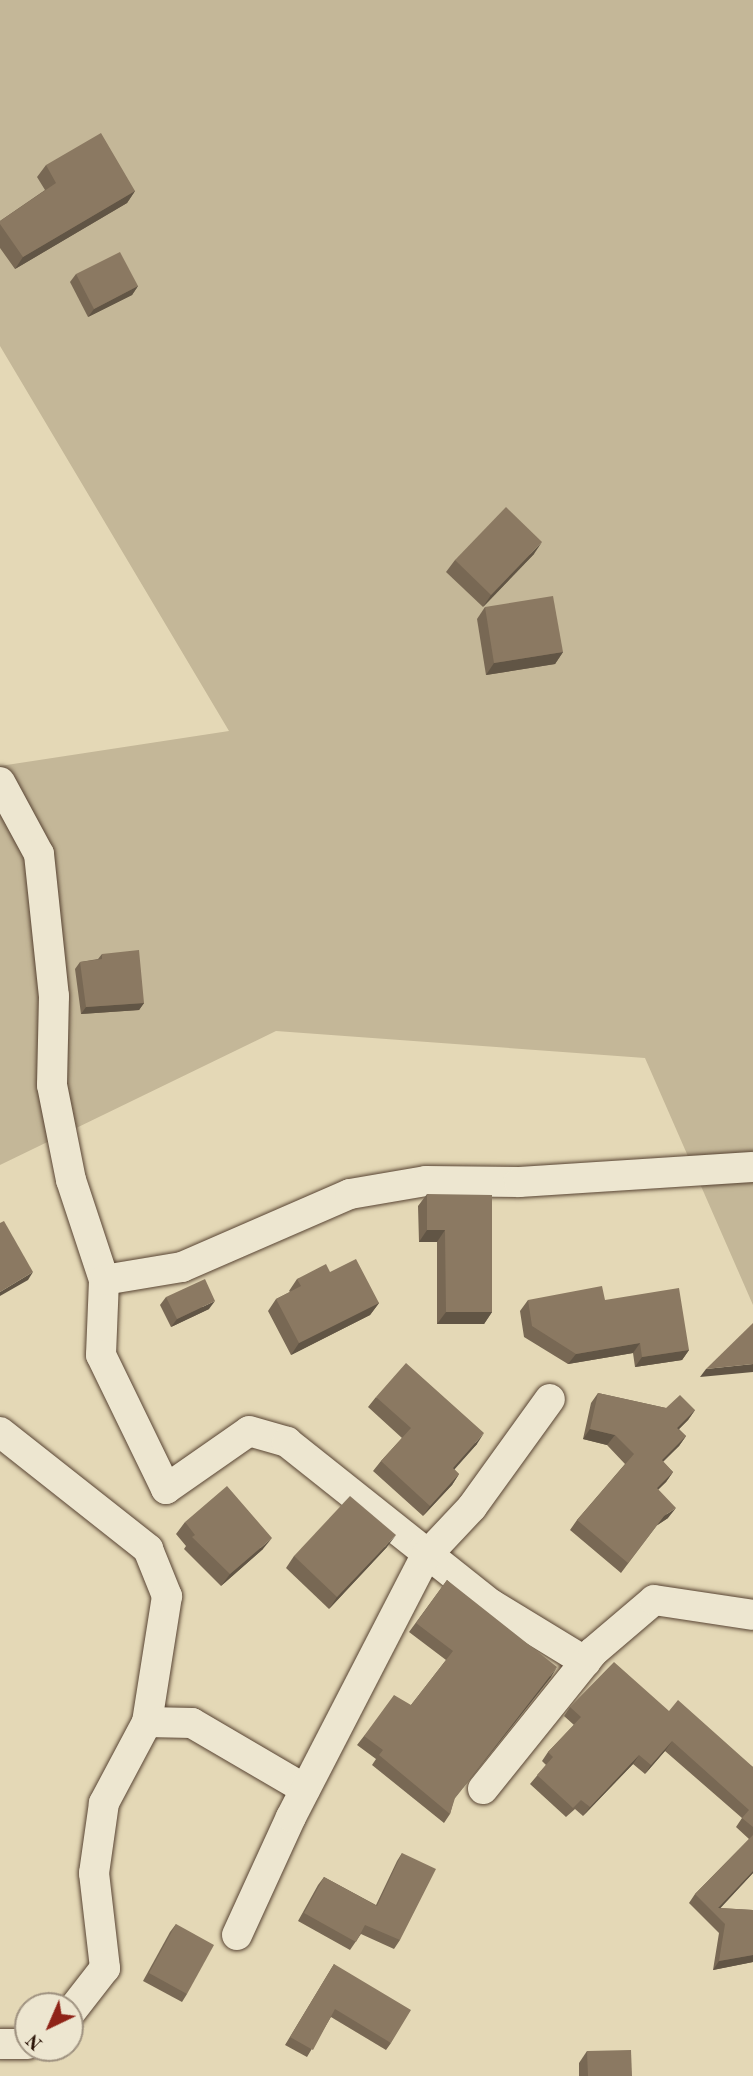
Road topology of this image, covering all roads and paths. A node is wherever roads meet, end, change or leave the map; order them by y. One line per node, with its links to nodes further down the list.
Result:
1 (0, 782): 3 (street)
2 (753, 1167): 3 (street)
3 (104, 1280): 6 (street)
4 (550, 1399): 6 (street)
5 (0, 1432): 9 (street)
6 (426, 1556): 8 (street); 10 (street)
7 (753, 1615): 8 (street)
8 (586, 1662): 11 (street)
9 (147, 1722): 10 (street); 13 (street)
10 (305, 1789): 12 (street)
11 (483, 1789)
12 (237, 1935)
13 (84, 1995)

